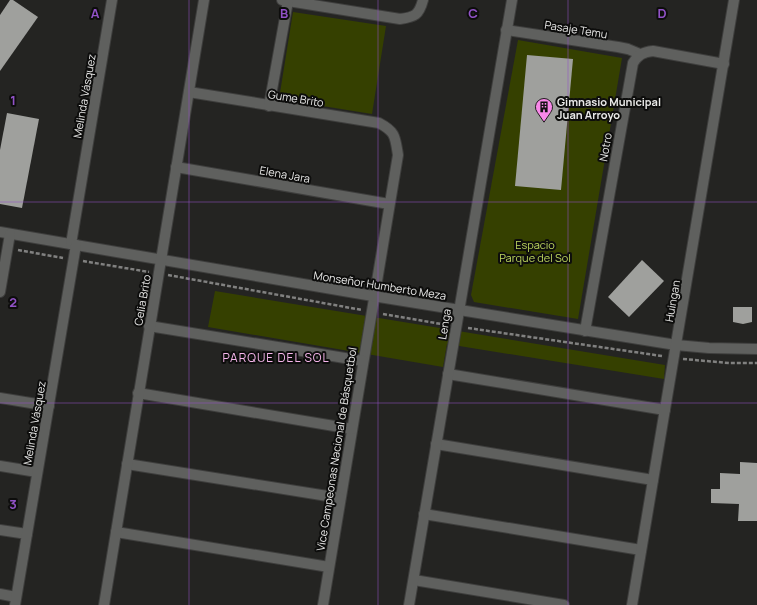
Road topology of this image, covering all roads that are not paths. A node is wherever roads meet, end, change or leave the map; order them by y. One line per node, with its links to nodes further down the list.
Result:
1 (112, 0): 16 (street, Melinda Vásquez)
2 (204, 0): 10 (street, Celia Brito)
3 (285, 0): 4 (street); 11 (street)
4 (423, 0)
5 (512, 0): 7 (street, Lenga)
6 (732, 0): 9 (street, Huingan)
7 (506, 30): 8 (street, Pasaje Temu); 20 (street, Lenga)
8 (640, 54): 9 (street); 22 (street, Notro)
9 (724, 64): 23 (street, Huingan)
10 (189, 92): 11 (street, Gume Brito); 13 (street, Celia Brito)
11 (269, 106): 12 (street, Gume Brito)
12 (395, 136): 14 (street, Vice Campeonas Nacional de Básquetbol)
13 (176, 167): 14 (street, Elena Jara); 17 (street, Celia Brito)
14 (389, 204): 19 (street, Vice Campeonas Nacional de Básquetbol)
15 (5, 233): 16 (street, Monseñor Humberto Meza); 18 (street)
16 (73, 244): 17 (street, Monseñor Humberto Meza); 29 (street, Melinda Vásquez)
17 (161, 260): 19 (street, Monseñor Humberto Meza); 21 (street, Celia Brito)
18 (0, 292)
19 (373, 296): 20 (street, Monseñor Humberto Meza); 25 (street, Vice Campeonas Nacional de Básquetbol)
20 (459, 310): 22 (street, Monseñor Humberto Meza); 26 (street, Lenga)
21 (149, 326): 25 (street); 27 (street, Celia Brito)
22 (585, 331): 23 (street, Monseñor Humberto Meza)
23 (676, 345): 24 (street, Monseñor Humberto Meza); 30 (street, Huingan)
24 (757, 349)
25 (363, 361): 31 (street, Vice Campeonas Nacional de Básquetbol)
26 (448, 374): 30 (street); 32 (street, Lenga)
27 (138, 393): 31 (street); 33 (street, Celia Brito)
28 (0, 398): 29 (street)
29 (49, 406): 35 (street, Melinda Vásquez)
30 (665, 410): 36 (street, Huingan)
31 (352, 429): 37 (street, Vice Campeonas Nacional de Básquetbol)
32 (436, 444): 36 (street); 38 (street, Lenga)
33 (127, 464): 37 (street); 40 (street, Celia Brito)
34 (0, 466): 35 (street)
35 (37, 472): 41 (street, Melinda Vásquez)
36 (653, 480): 42 (street, Huingan)
37 (340, 498): 43 (street, Vice Campeonas Nacional de Básquetbol)
38 (424, 514): 42 (street); 44 (street, Lenga)
39 (0, 530): 41 (street)
40 (116, 532): 43 (street); 47 (street, Celia Brito)
41 (27, 534): 46 (street, Melinda Vásquez)
42 (641, 550): 52 (street, Huingan)
43 (329, 567): 49 (street, Vice Campeonas Nacional de Básquetbol)
44 (414, 580): 50 (street, Lenga); 51 (street)
45 (0, 594): 46 (street)
46 (15, 601)
47 (104, 605): 48 (street)
48 (107, 605)
49 (323, 605)
50 (409, 605)
51 (564, 605)
52 (632, 605)

